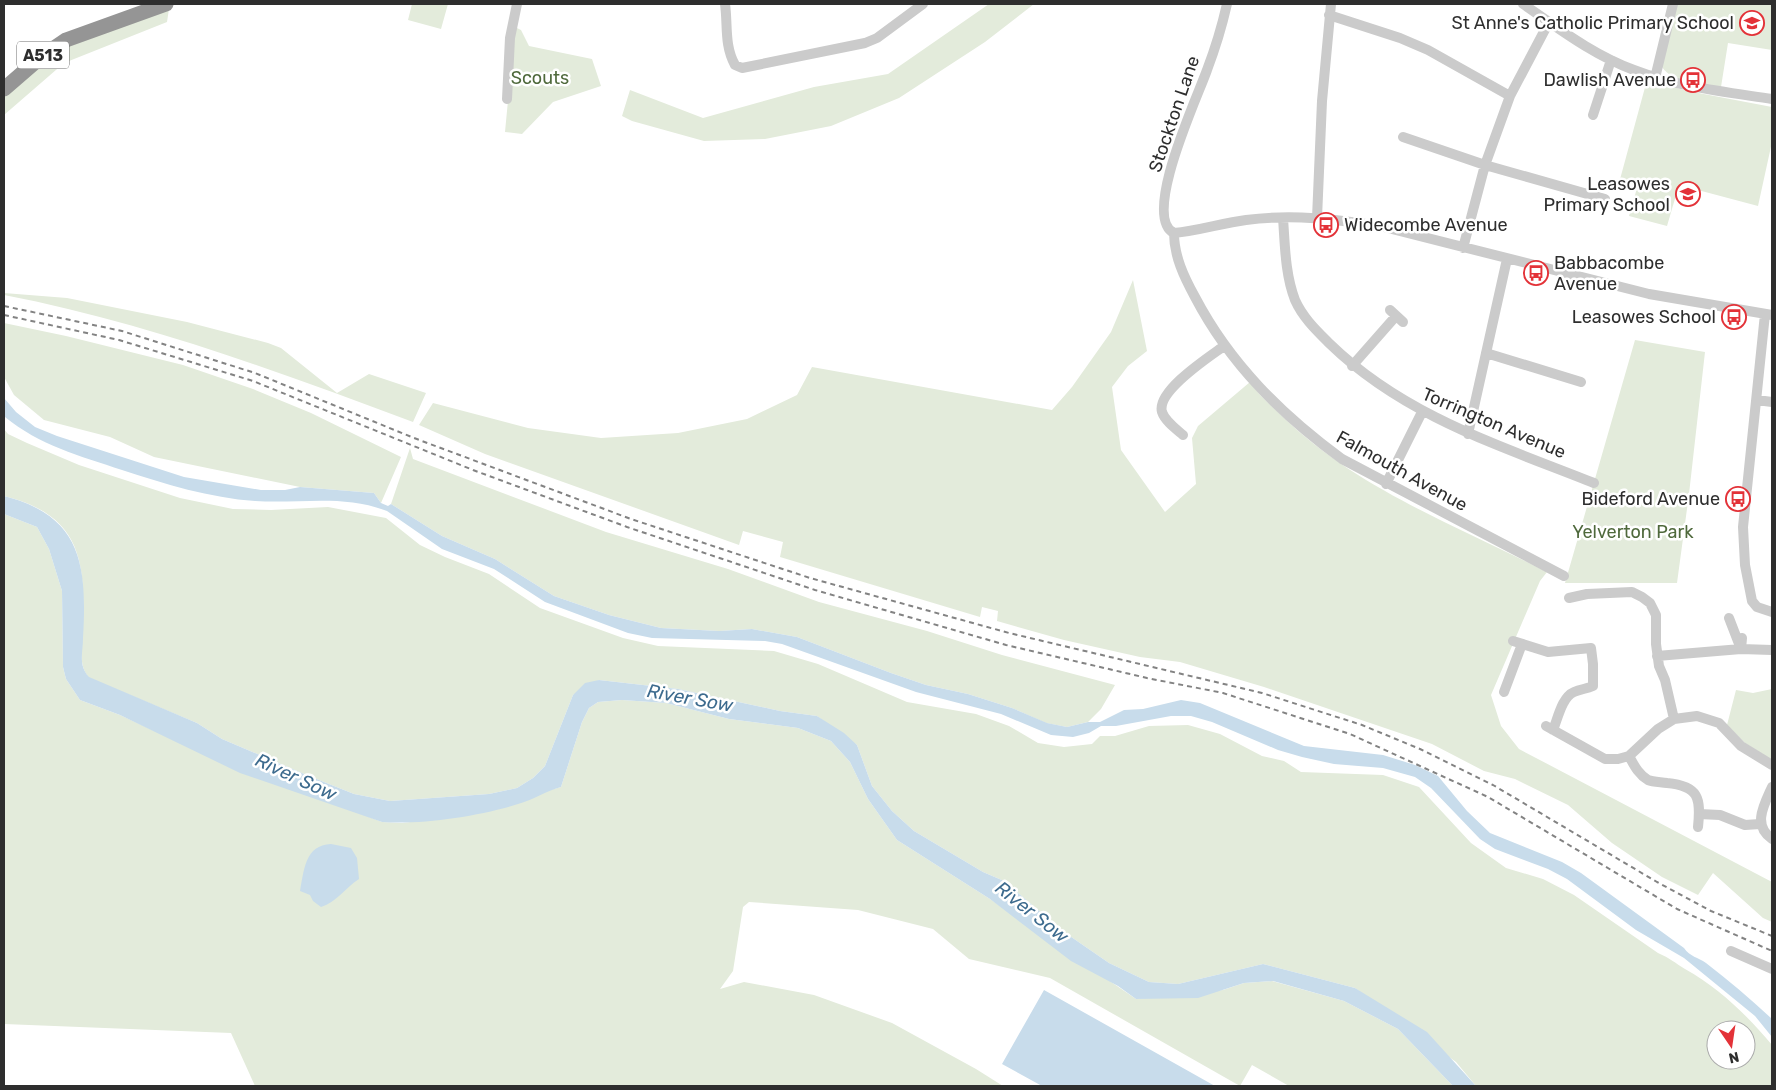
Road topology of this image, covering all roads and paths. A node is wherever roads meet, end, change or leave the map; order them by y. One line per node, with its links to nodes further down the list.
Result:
1 (166, 4): 15 (highway, A513)
2 (516, 4): 18 (street)
3 (725, 4): 10 (street)
4 (903, 4): 10 (street)
5 (923, 4): 10 (street)
6 (1227, 4): 25 (street, Stockton Lane)
7 (1331, 4): 11 (street)
8 (1522, 4): 12 (street)
9 (1673, 4): 14 (street)
10 (910, 14)
11 (1329, 15): 16 (street); 24 (street)
12 (1549, 22): 13 (street); 16 (street)
13 (1611, 60): 14 (street); 19 (street)
14 (1655, 78): 17 (street)
15 (4, 89)
16 (1510, 96): 21 (street)
17 (1772, 99)
18 (507, 100)
19 (1592, 118)
20 (1403, 137): 21 (street)
21 (1485, 165): 22 (street); 26 (street)
22 (1605, 199)
23 (1283, 218): 24 (street); 25 (street); 32 (street, Torrington Avenue)
24 (1317, 218): 26 (street)
25 (1174, 233): 30 (street, Falmouth Avenue)
26 (1464, 248): 27 (street)
27 (1507, 259): 28 (street); 31 (street)
28 (1769, 315): 34 (street)
29 (1396, 316): 32 (street)
30 (1224, 346): 38 (street); 40 (street, Falmouth Avenue)
31 (1486, 353): 33 (street); 37 (street)
32 (1352, 366): 36 (street, Torrington Avenue)
33 (1581, 382)
34 (1757, 400): 35 (street); 43 (street)
35 (1772, 402)
36 (1422, 412): 37 (street, Torrington Avenue); 40 (street)
37 (1468, 434): 39 (street, Torrington Avenue)
38 (1183, 435)
39 (1594, 483)
40 (1386, 484): 41 (street, Falmouth Avenue)
41 (1564, 576)
42 (1569, 599): 47 (street)
43 (1772, 612)
44 (1729, 618): 45 (street)
45 (1741, 643): 46 (street); 47 (street)
46 (1772, 650)
47 (1657, 656): 49 (street)
48 (1504, 692): 50 (street)
49 (1674, 719): 50 (street); 51 (street)
50 (1629, 756): 53 (street)
51 (1772, 766)
52 (1772, 787): 54 (street)
53 (1700, 814): 54 (street); 55 (street)
54 (1760, 824): 56 (street)
55 (1698, 827)
56 (1772, 839)
57 (1731, 951): 58 (street)
58 (1772, 969)

